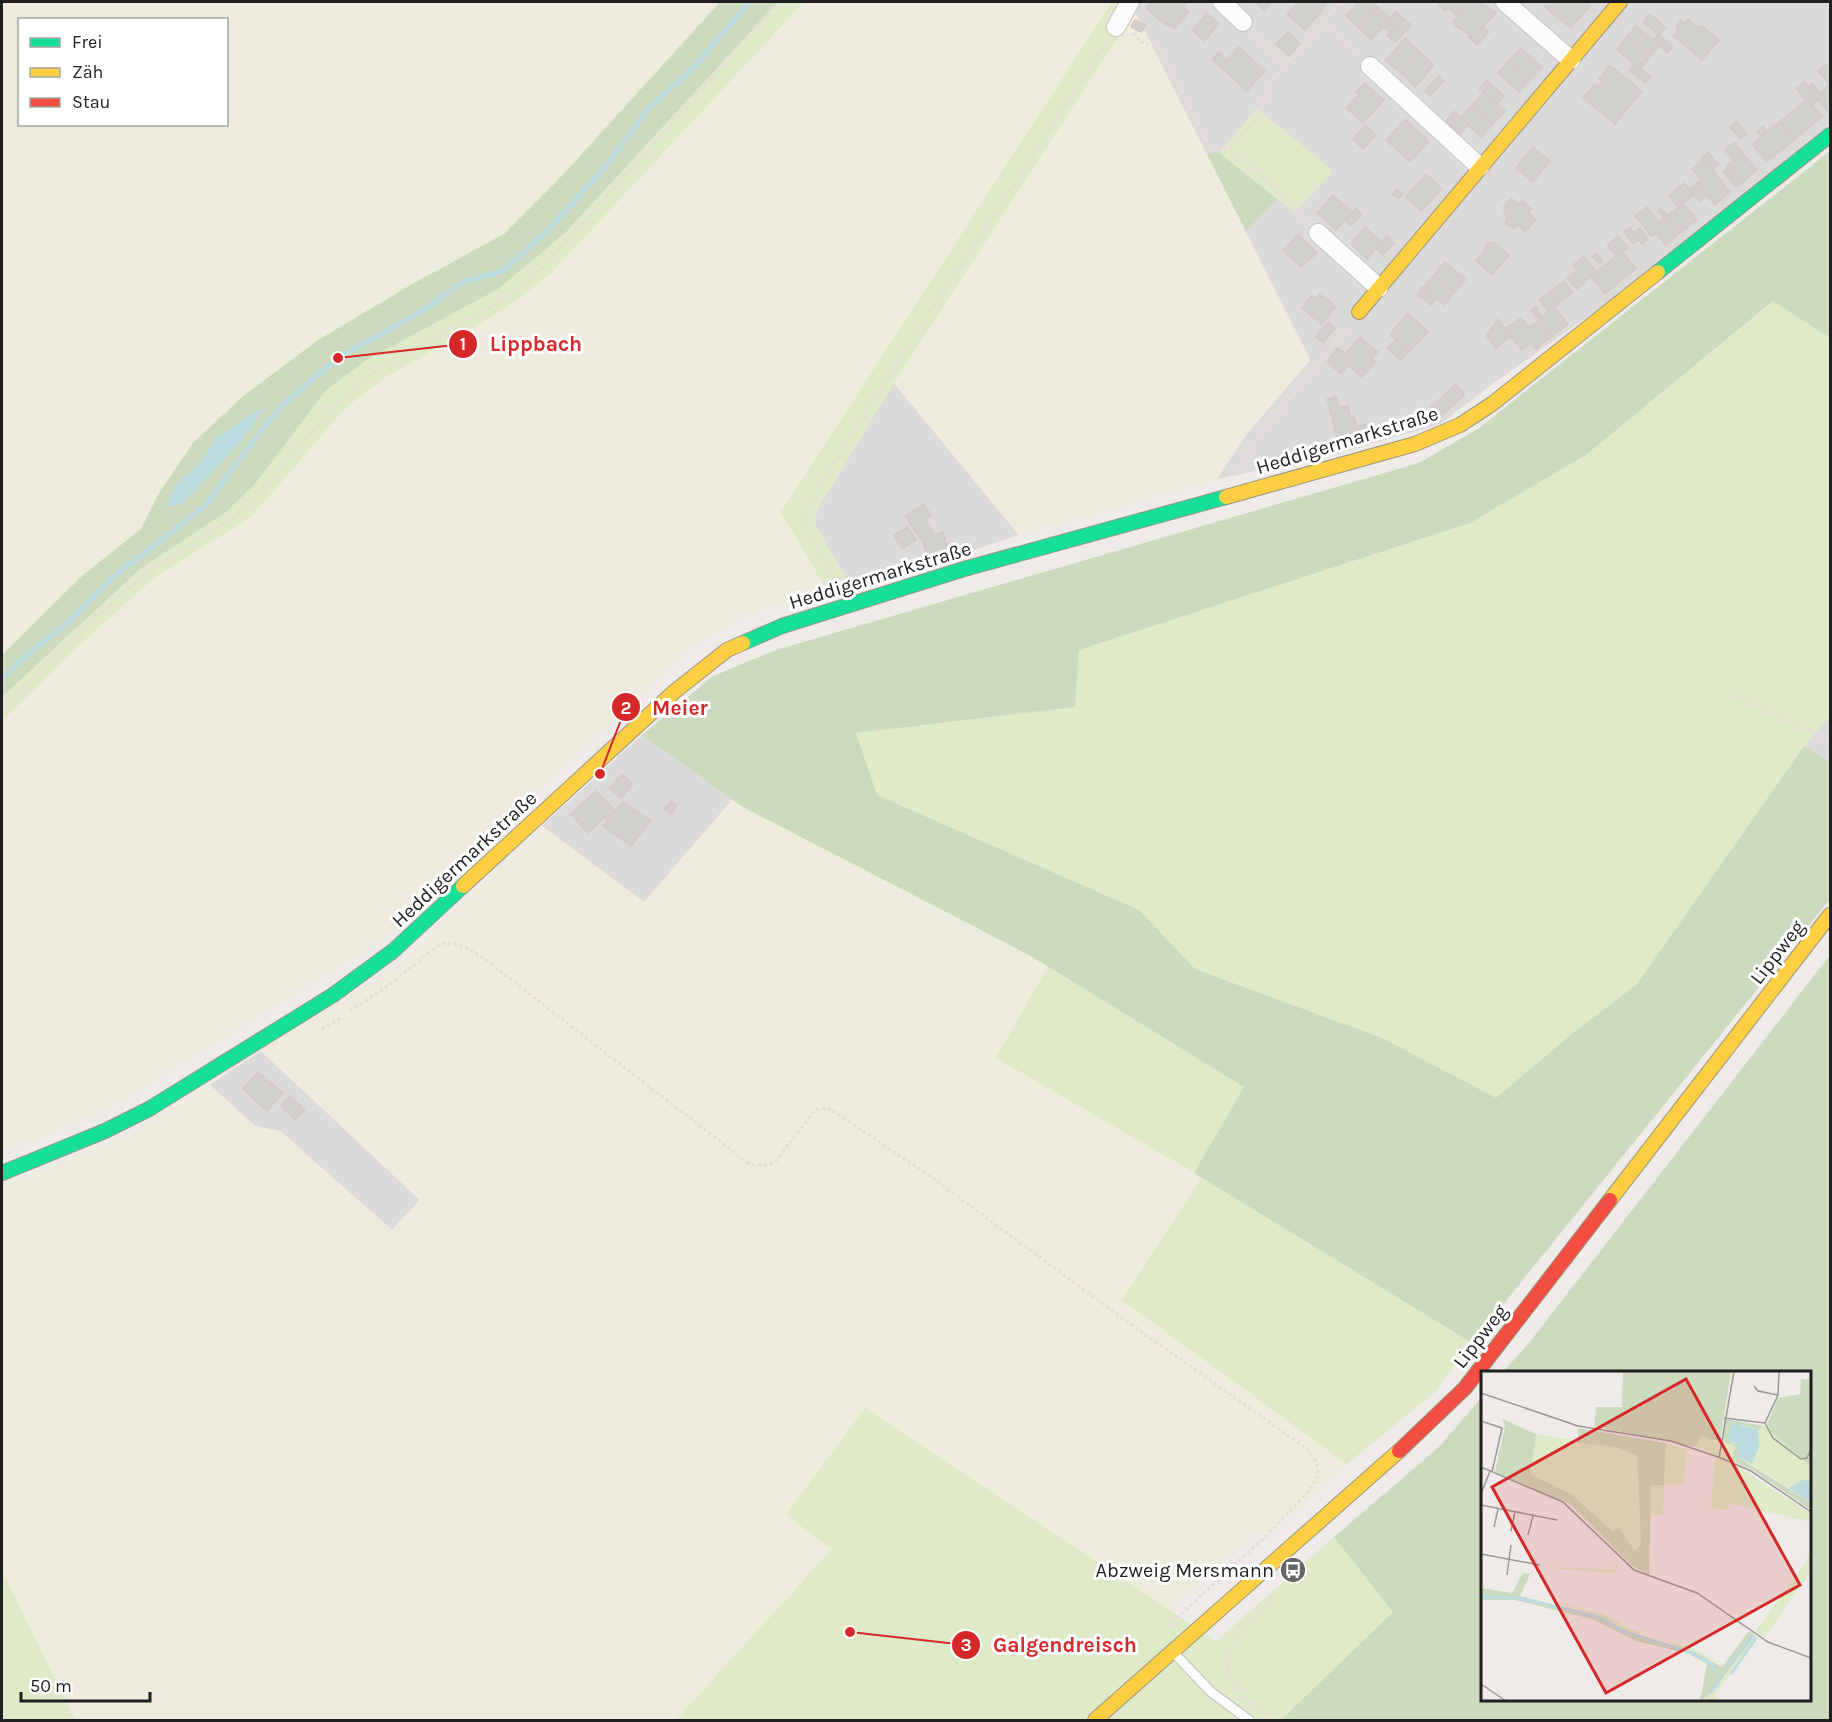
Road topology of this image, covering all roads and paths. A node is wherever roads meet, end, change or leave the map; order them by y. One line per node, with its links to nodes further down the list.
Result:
1 (778, 2): 23 (path)
2 (1130, 2): 9 (street)
3 (1222, 2): 7 (street)
4 (1341, 2): 8 (path)
5 (1505, 2): 10 (street)
6 (1620, 2): 10 (street)
7 (1243, 22): 11 (path)
8 (1323, 22): 11 (path); 12 (path)
9 (1118, 23): 14 (path); 21 (path)
10 (1571, 60): 15 (street)
11 (1285, 65): 14 (path)
12 (1370, 66): 15 (street)
13 (1830, 135): 20 (street, Heddigermarkstraße)
14 (1230, 147): 16 (path)
15 (1480, 167): 18 (street)
16 (1294, 207)
17 (1318, 233): 18 (street)
18 (1379, 288): 19 (street)
19 (1359, 312): 20 (path)
20 (1235, 494): 21 (street, Heddigermarkstraße)
21 (847, 604): 27 (street, Heddigermarkstraße)
22 (1733, 694): 24 (path)
23 (2, 709)
24 (1830, 741)
25 (1830, 915): 30 (street, Lippweg)
26 (318, 1031): 29 (path)
27 (2, 1173)
28 (1273, 1590): 33 (path)
29 (1164, 1630)
30 (1173, 1652): 31 (street, Lippweg); 32 (lane)
31 (1095, 1720)
32 (1249, 1720)
33 (1270, 1720)

